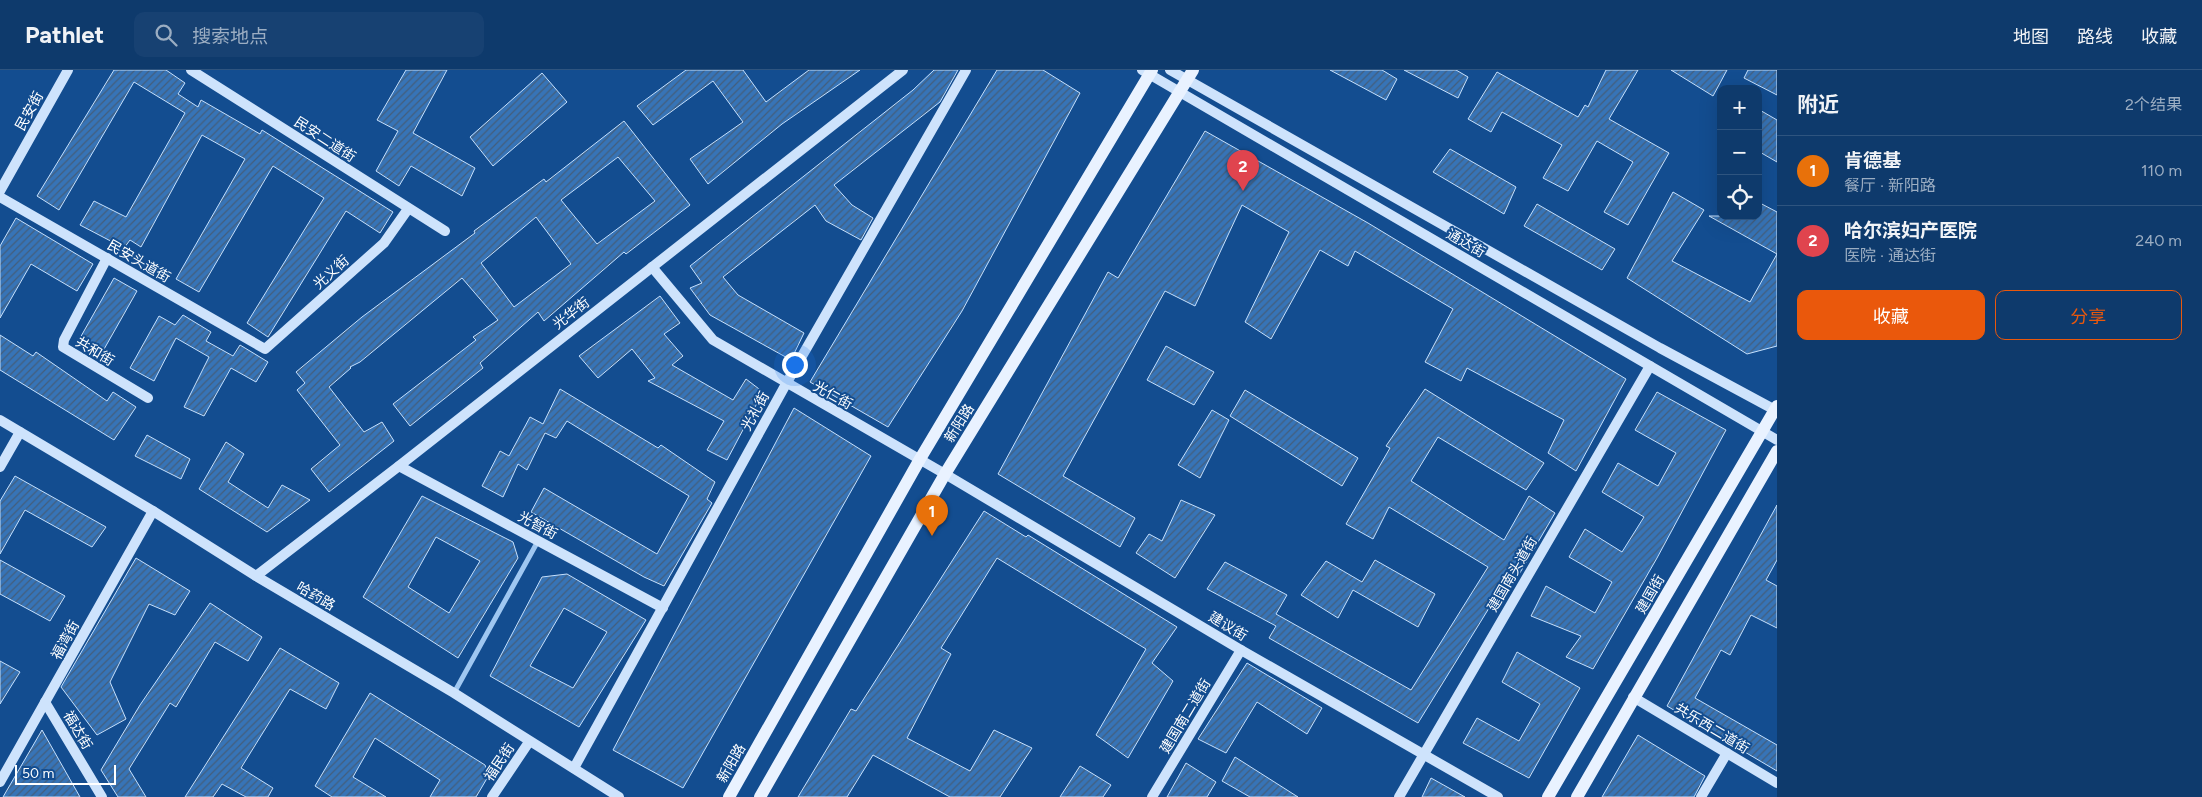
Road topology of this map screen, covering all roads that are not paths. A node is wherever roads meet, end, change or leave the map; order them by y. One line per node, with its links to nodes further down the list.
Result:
1 (68, 70): 9 (street, 民安街)
2 (191, 70): 11 (street, 民安二道街)
3 (903, 70): 14 (street, 光华街)
4 (966, 70): 17 (street, 光礼街)
5 (1170, 70): 7 (street, 通达街)
6 (1148, 72): 8 (street, 通达街); 25 (main road, 新阳路)
7 (1190, 75): 8 (main road, 新阳路); 19 (street, 通达街)
8 (1180, 92): 16 (street, 通达街); 28 (main road, 新阳路)
9 (0, 191)
10 (0, 197): 13 (street, 民安头道街)
11 (408, 209): 12 (street, 民安二道街); 15 (street, 光义街)
12 (445, 231)
13 (107, 258): 15 (street, 民安头道街); 18 (street, 共和街)
14 (652, 267): 17 (street, 光仁街); 26 (street, 光华街)
15 (265, 349)
16 (1650, 366): 21 (street, 通达街); 39 (street, 建国南头道街)
17 (786, 384): 25 (street, 光仁街); 32 (street, 光礼街)
18 (148, 398)
19 (1776, 409): 21 (main road, 建国街)
20 (0, 420): 22 (street, 哈药路)
21 (1762, 431): 23 (street, 通达街); 51 (main road, 建国街)
22 (20, 432): 27 (street); 29 (street, 哈药路)
23 (1777, 440)
24 (1777, 451): 35 (main road)
25 (920, 460): 28 (street, 光仁街); 46 (main road, 新阳路)
26 (399, 466): 30 (street, 光智街); 31 (street, 光华街)
27 (0, 467)
28 (945, 474): 33 (street, 建议街); 47 (main road, 新阳路)
29 (153, 511): 31 (street, 哈药路); 36 (street, 福湾街)
30 (538, 541): 32 (street, 光智街); 34 (street)
31 (256, 576): 34 (street, 哈药路)
32 (663, 608): 40 (street, 光礼街)
33 (1241, 650): 39 (street, 建议街); 48 (street, 建国南二道街)
34 (454, 693): 37 (street, 哈药路)
35 (1632, 697): 38 (street, 共乐西二道街); 52 (main road)
36 (45, 702): 41 (street, 福湾街); 43 (street, 福达街)
37 (529, 742): 40 (street, 哈药路); 44 (street, 福民街)
38 (1727, 753): 42 (street, 共乐西二道街); 53 (street)
39 (1423, 754): 49 (street, 建国南头道街); 50 (street, 建议街)
40 (574, 768): 45 (street, 哈药路)
41 (0, 782)
42 (1777, 783)
43 (102, 797)
44 (492, 797)
45 (619, 797)
46 (729, 797)
47 (760, 797)
48 (1152, 797)
49 (1399, 797)
50 (1498, 797)
51 (1548, 797)
52 (1577, 797)
53 (1701, 797)

